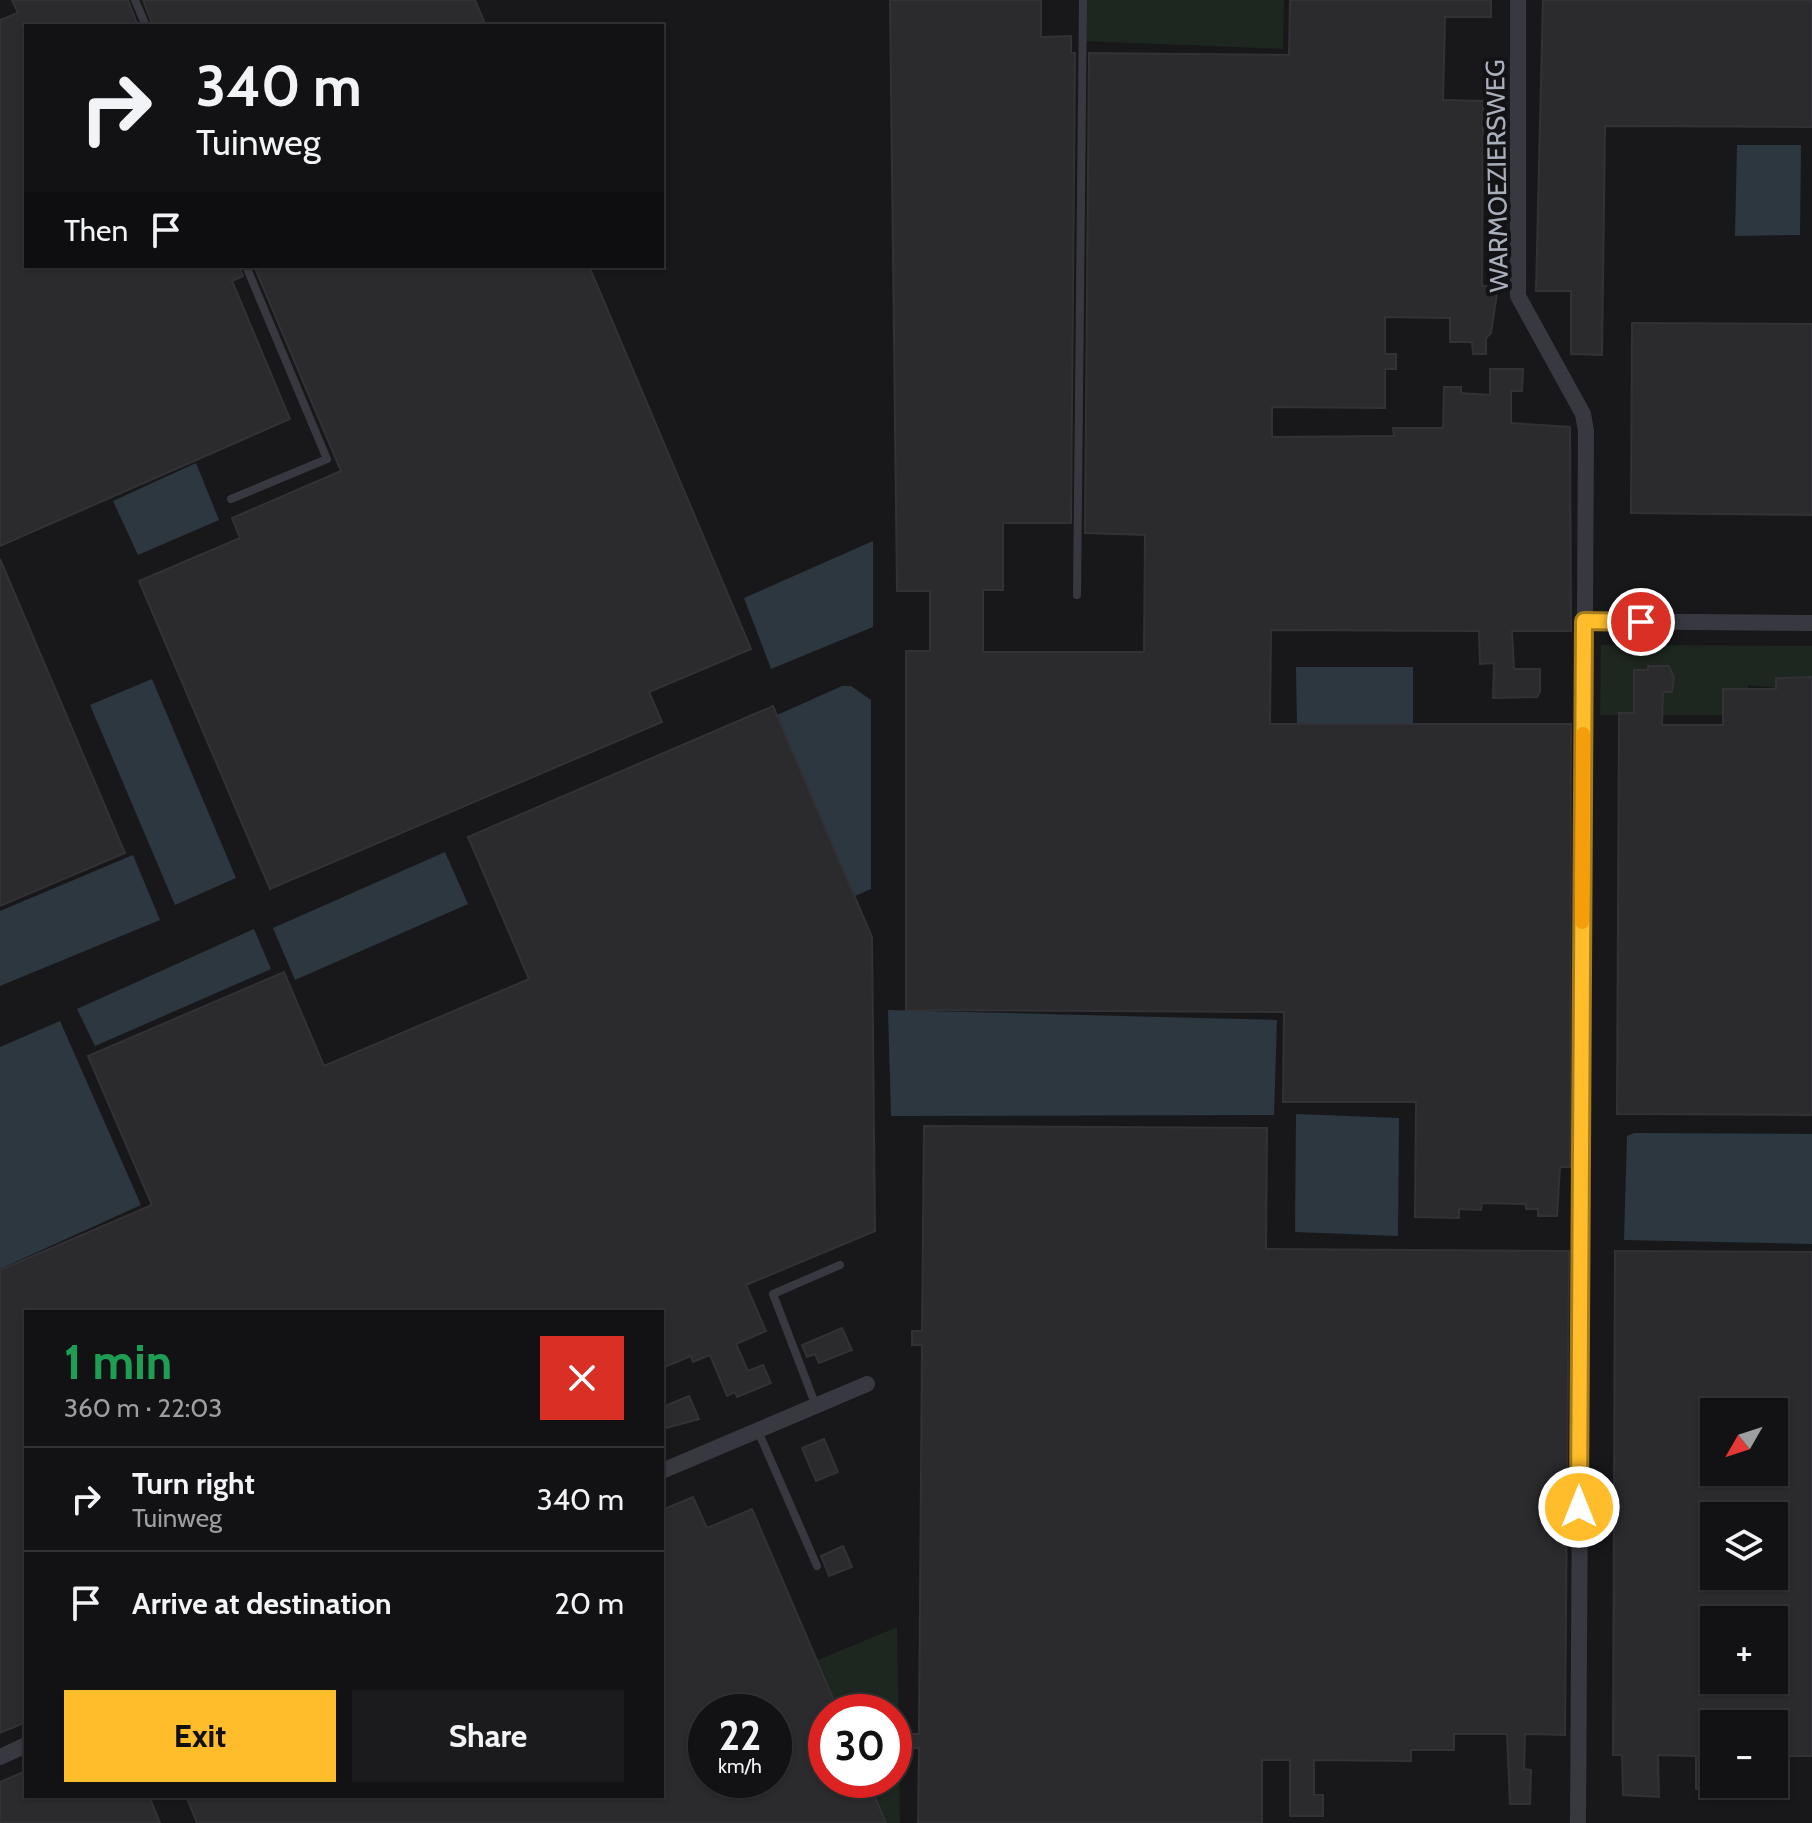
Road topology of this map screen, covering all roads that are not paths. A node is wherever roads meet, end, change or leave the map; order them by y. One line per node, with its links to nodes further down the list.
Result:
1 (135, 0): 4 (lane)
2 (1083, 0): 7 (lane)
3 (1518, 0): 8 (street, WARMOEZIERSWEG)
4 (145, 24)
5 (247, 268): 6 (lane)
6 (231, 499)
7 (1077, 595)
8 (1584, 621): 9 (street); 18 (street, WARMOEZIERSWEG)
9 (1812, 623)
10 (840, 1265): 12 (lane)
11 (867, 1384): 12 (street)
12 (816, 1406): 13 (street)
13 (758, 1430): 14 (street); 15 (lane)
14 (664, 1470)
15 (817, 1566)
16 (24, 1746): 17 (street)
17 (0, 1757)
18 (1578, 1823)

